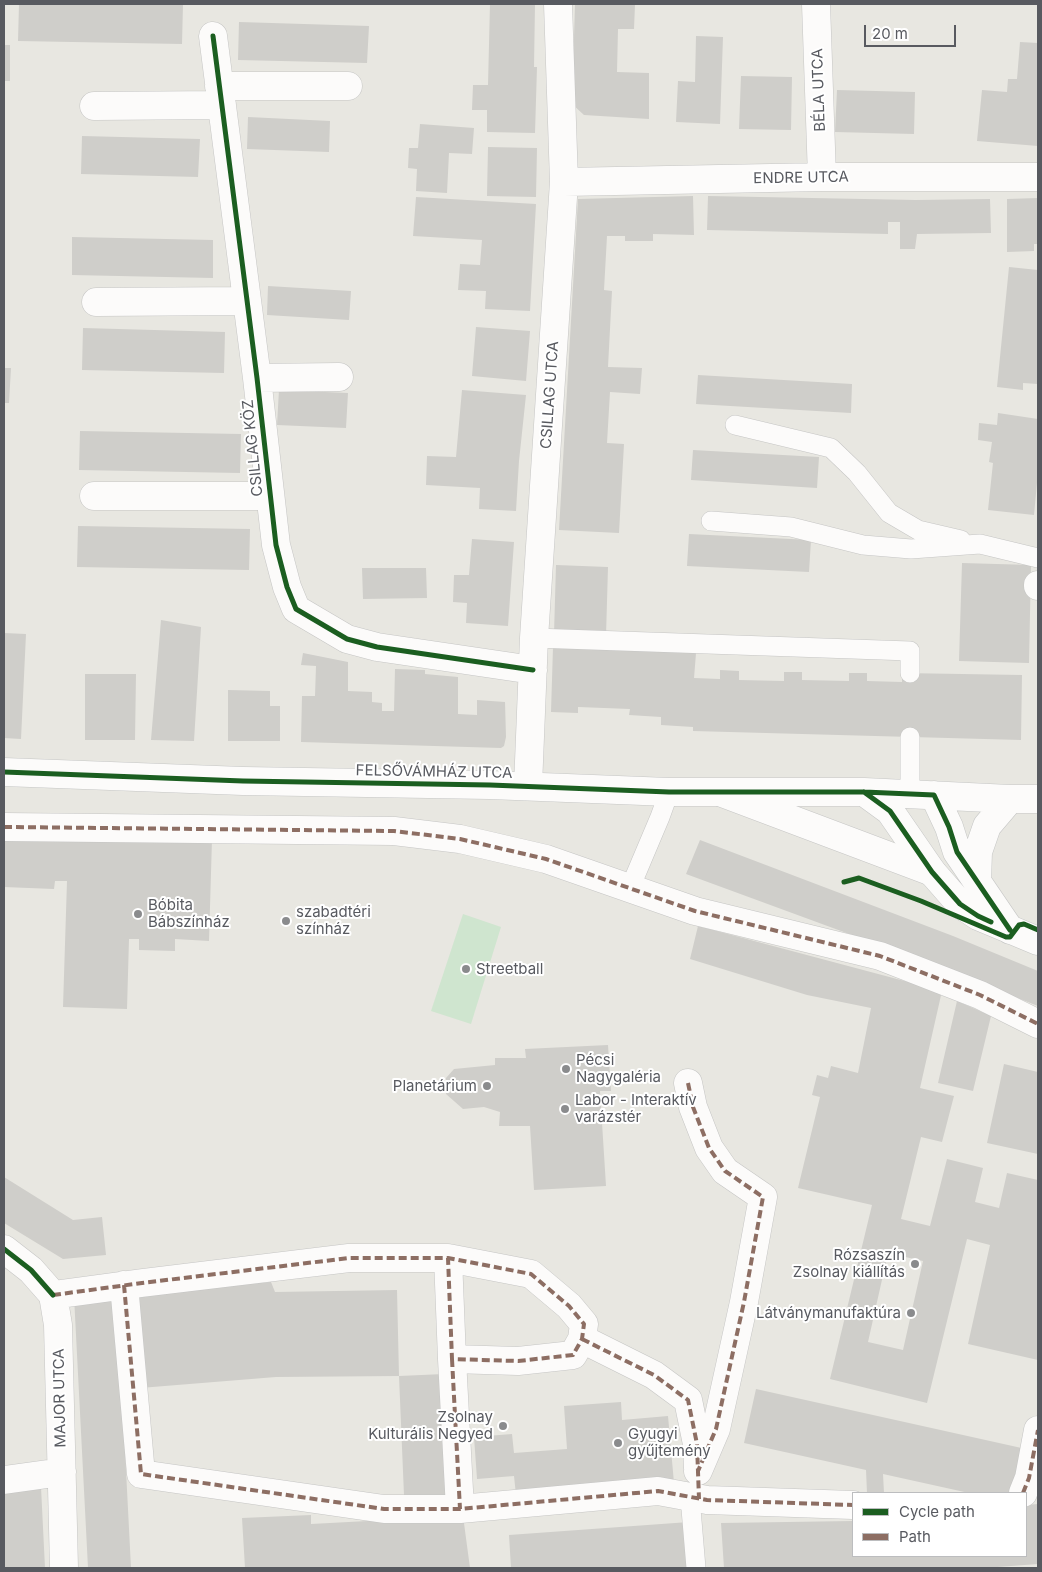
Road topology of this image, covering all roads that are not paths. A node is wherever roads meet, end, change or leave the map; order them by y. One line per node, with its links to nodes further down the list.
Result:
1 (558, 4): 9 (street, CSILLAG UTCA)
2 (816, 4): 7 (street, BÉLA UTCA)
3 (213, 36): 5 (street, CSILLAG KÖZ)
4 (348, 86): 5 (street)
5 (221, 96): 6 (street); 10 (street, CSILLAG KÖZ)
6 (94, 106)
7 (822, 177): 8 (street, ENDRE UTCA); 9 (street, ENDRE UTCA)
8 (1038, 177)
9 (564, 182): 20 (street, CSILLAG UTCA)
10 (247, 300): 11 (street); 13 (street, CSILLAG KÖZ)
11 (96, 302)
12 (339, 377): 13 (street)
13 (257, 378): 16 (street, CSILLAG KÖZ)
14 (735, 425): 18 (lane)
15 (94, 496): 16 (street)
16 (270, 496): 21 (street, CSILLAG KÖZ)
17 (711, 522): 18 (lane)
18 (980, 544): 19 (lane)
19 (1038, 558)
20 (534, 638): 21 (street, CSILLAG UTCA); 22 (lane)
21 (533, 670): 25 (street, CSILLAG UTCA)
22 (910, 673)
23 (910, 737): 29 (lane)
24 (4, 772): 25 (street, FELSŐVÁMHÁZ UTCA)
25 (528, 786): 26 (street, FELSŐVÁMHÁZ UTCA)
26 (669, 792): 27 (street, FELSŐVÁMHÁZ UTCA); 35 (lane)
27 (718, 792): 28 (street, FELSŐVÁMHÁZ UTCA); 33 (street)
28 (864, 792): 29 (street, FELSŐVÁMHÁZ UTCA); 33 (street)
29 (922, 795): 30 (street, FELSŐVÁMHÁZ UTCA); 34 (street)
30 (1010, 799): 31 (street, FELSŐVÁMHÁZ UTCA); 34 (street)
31 (1038, 799)
32 (4, 827): 35 (street)
33 (932, 872): 36 (street)
34 (977, 881): 36 (street)
35 (630, 888): 38 (street)
36 (1010, 930): 37 (street)
37 (1038, 941)
38 (1038, 1024)
39 (688, 1083): 47 (street)
40 (4, 1249): 43 (street)
41 (448, 1258): 42 (street); 44 (street); 45 (street)
42 (124, 1285): 43 (street); 53 (street)
43 (53, 1295): 48 (street, MAJOR UTCA)
44 (582, 1339): 45 (street); 47 (street)
45 (452, 1359): 53 (street)
46 (1038, 1430): 50 (street)
47 (698, 1471): 51 (street)
48 (62, 1472): 49 (street); 54 (street, MAJOR UTCA)
49 (4, 1480)
50 (1022, 1492)
51 (694, 1498): 52 (street); 53 (street); 55 (lane)
52 (852, 1505)
53 (460, 1508)
54 (64, 1568)
55 (696, 1568)

